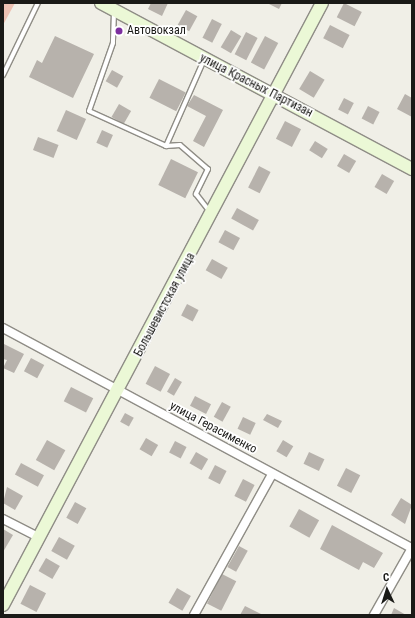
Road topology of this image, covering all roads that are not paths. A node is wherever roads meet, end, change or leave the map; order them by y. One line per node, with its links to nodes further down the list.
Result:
1 (38, 3): 6 (lane)
2 (101, 3): 4 (main road, улица Красных Партизан)
3 (322, 3): 7 (main road, Большевистская улица)
4 (114, 10): 5 (main road, улица Красных Партизан); 8 (lane)
5 (204, 59): 7 (main road, улица Красных Партизан); 8 (lane)
6 (3, 75)
7 (275, 95): 9 (main road, улица Красных Партизан); 10 (main road, Большевистская улица)
8 (166, 146): 10 (lane)
9 (412, 169)
10 (212, 216): 12 (main road, Большевистская улица)
11 (3, 328): 12 (street, улица Герасименко)
12 (119, 391): 13 (street, улица Герасименко); 15 (main road, Большевистская улица)
13 (272, 474): 16 (street, улица Герасименко); 18 (street)
14 (3, 519): 15 (street)
15 (38, 537): 17 (main road, Большевистская улица)
16 (412, 548): 19 (street)
17 (3, 605)
18 (194, 615)
19 (374, 615)

